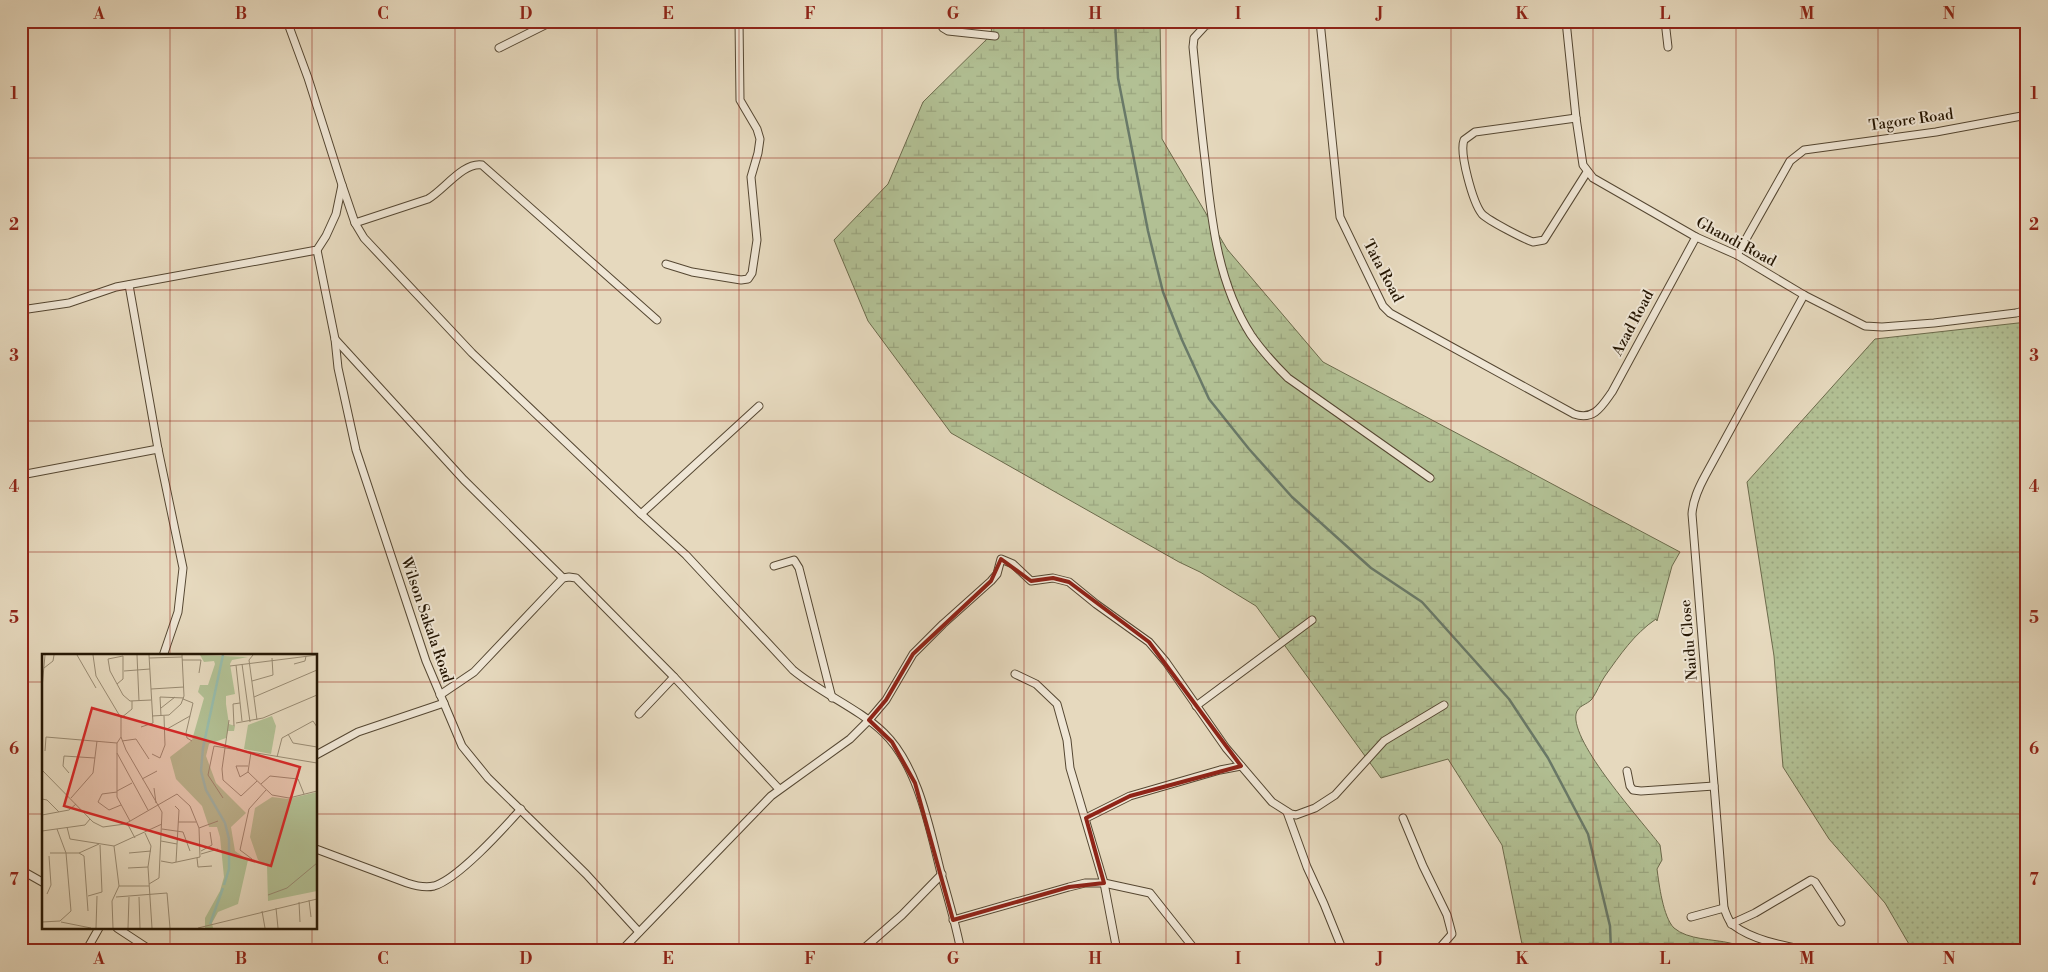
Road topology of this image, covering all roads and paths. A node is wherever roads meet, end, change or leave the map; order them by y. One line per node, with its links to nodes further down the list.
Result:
1 (287, 21): 15 (street)
2 (553, 21): 11 (street)
3 (739, 21): 20 (street)
4 (938, 21): 9 (street)
5 (1238, 21): 31 (street)
6 (1320, 21): 28 (street, Tata Road)
7 (1566, 21): 13 (street)
8 (1665, 21): 10 (street)
9 (995, 36)
10 (1668, 47)
11 (499, 48)
12 (2027, 115): 19 (street, Tagore Road)
13 (1576, 118): 14 (street); 14 (street)
14 (1587, 172): 17 (street, Ghandi Road)
15 (342, 185): 16 (street); 18 (street)
16 (355, 223): 25 (street); 32 (street)
17 (1696, 237): 19 (street, Ghandi Road); 28 (street, Azad Road)
18 (317, 250): 21 (street); 26 (street, Wilson Sakala Road)
19 (1737, 255): 22 (street, Ghandi Road)
20 (666, 264)
21 (129, 285): 23 (street); 29 (street)
22 (1804, 295): 24 (street, Ghandi Road); 49 (street, Naidu Close)
23 (21, 310)
24 (2027, 310)
25 (657, 320)
26 (335, 340): 34 (street); 39 (street, Wilson Sakala Road)
27 (759, 406): 32 (street)
28 (1588, 416)
29 (158, 449): 30 (street); 36 (street)
30 (21, 476)
31 (1430, 478)
32 (641, 514): 40 (street)
33 (774, 566): 40 (street)
34 (564, 578): 38 (street); 39 (street)
35 (1312, 620): 43 (street)
36 (164, 654)
37 (1015, 674): 53 (street)
38 (674, 677): 44 (street); 50 (street)
39 (440, 695): 41 (street, Wilson Sakala Road)
40 (832, 698): 45 (street)
41 (444, 704): 46 (street); 51 (street, Wilson Sakala Road)
42 (1444, 705): 52 (street)
43 (1196, 706): 45 (street); 47 (street)
44 (639, 714)
45 (869, 720): 50 (street); 57 (street)
46 (318, 754)
47 (1241, 766): 52 (street); 53 (street)
48 (1627, 771): 49 (street)
49 (1714, 786): 60 (street, Naidu Close)
50 (779, 789): 67 (street)
51 (521, 809): 55 (street); 67 (street, Wilson Sakala Road)
52 (1287, 812): 75 (street)
53 (1086, 818): 59 (street)
54 (1403, 818): 76 (street)
55 (318, 850)
56 (21, 870): 58 (street)
57 (942, 874): 62 (street); 71 (street)
58 (41, 881)
59 (1104, 883): 62 (street); 73 (street); 74 (street)
60 (1724, 908): 61 (street); 64 (street, Naidu Close)
61 (1691, 917)
62 (953, 920): 72 (street)
63 (1841, 922): 64 (street)
64 (1731, 924): 77 (street)
65 (98, 930): 68 (street)
66 (120, 930): 69 (street)
67 (638, 932): 70 (street)
68 (86, 951)
69 (152, 951)
70 (621, 951)
71 (861, 951)
72 (961, 951)
73 (1117, 951)
74 (1196, 951)
75 (1343, 951)
76 (1437, 951)
77 (1812, 951)

